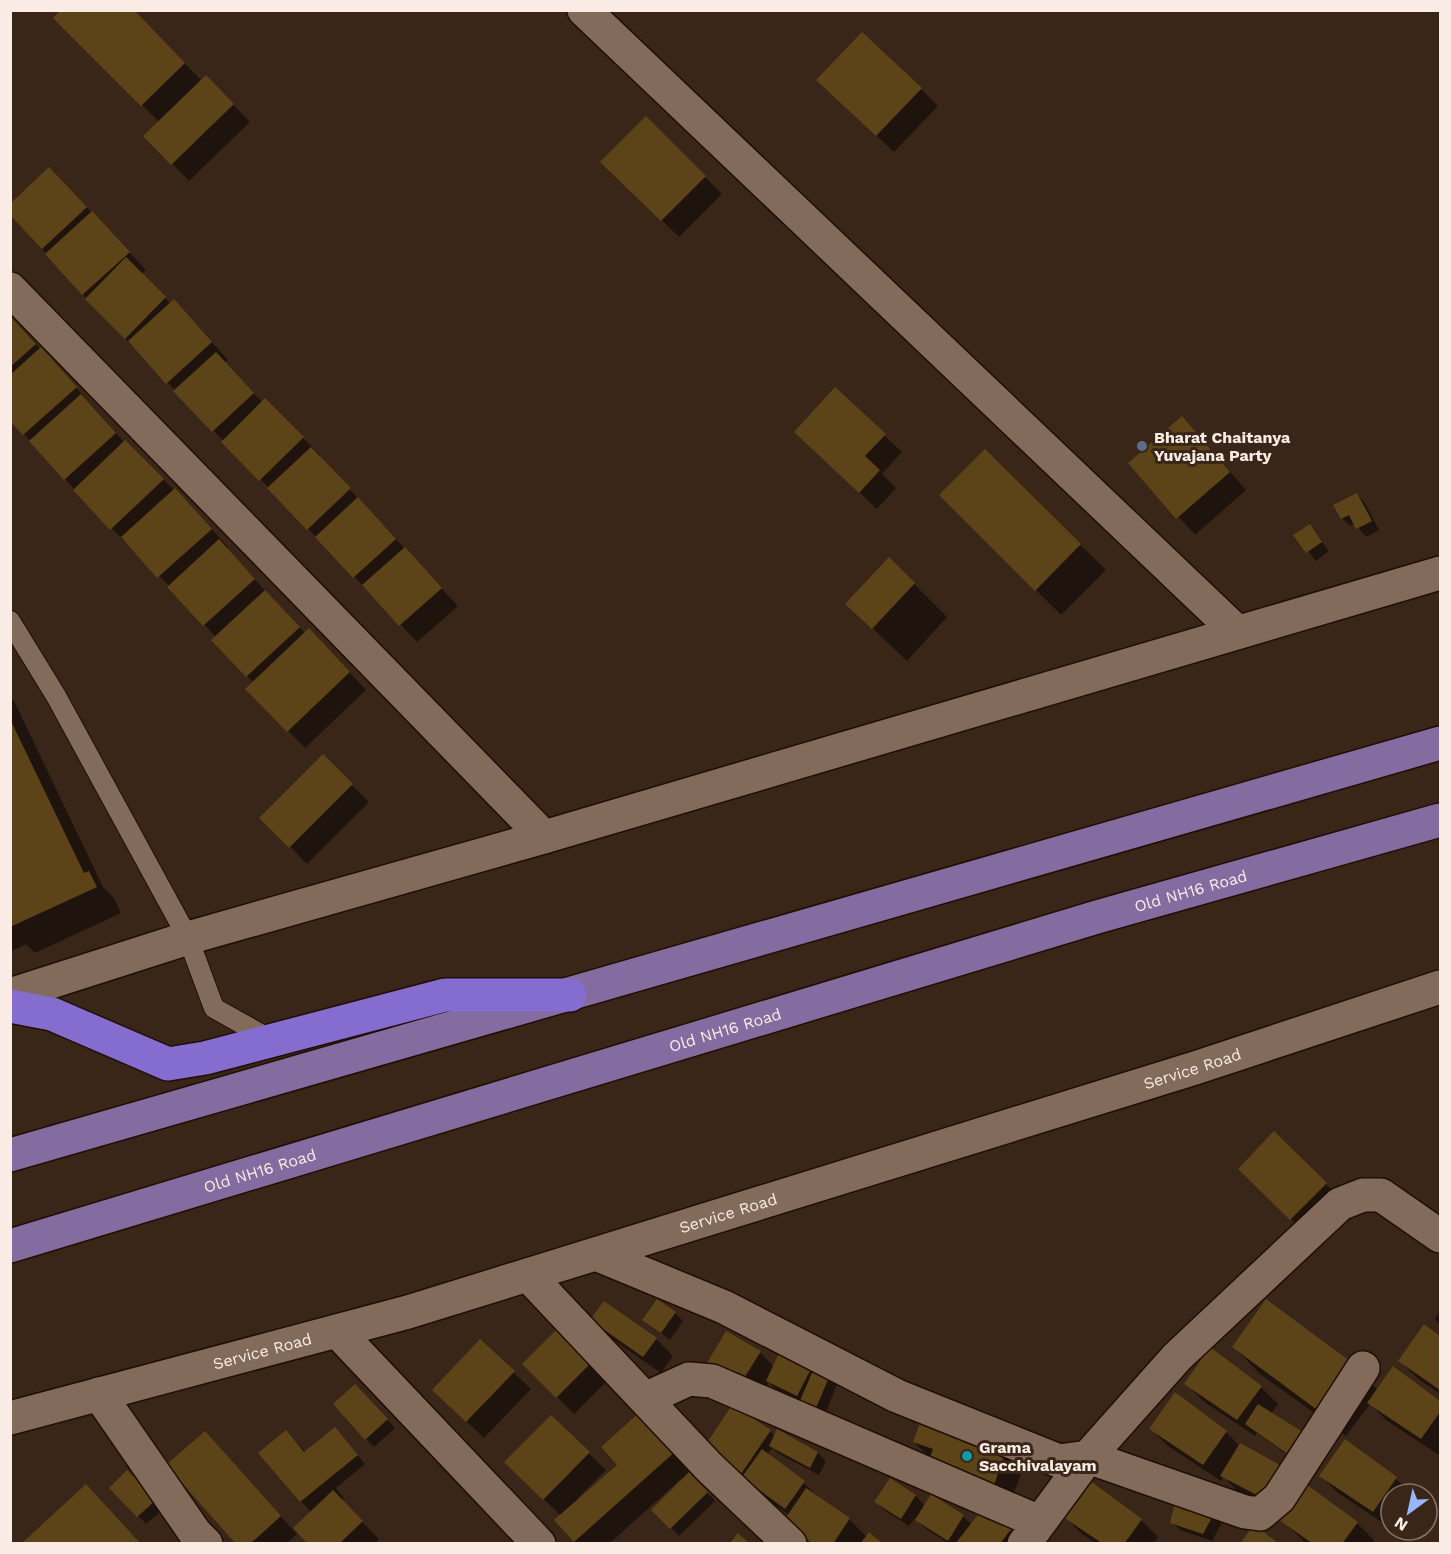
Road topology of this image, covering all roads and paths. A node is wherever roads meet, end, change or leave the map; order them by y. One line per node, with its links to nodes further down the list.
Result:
1 (584, 10): 5 (street)
2 (10, 289): 8 (street)
3 (1440, 573): 5 (street)
4 (10, 621): 9 (lane)
5 (1237, 632): 8 (street)
6 (1440, 743): 11 (main road)
7 (1440, 820): 17 (main road, Old NH16 Road)
8 (543, 837): 9 (street)
9 (188, 938): 12 (street); 14 (lane)
10 (1440, 987): 18 (street, Service Road)
11 (570, 994): 14 (highway); 15 (main road)
12 (10, 995)
13 (10, 1006): 14 (highway)
14 (271, 1040)
15 (10, 1155)
16 (1440, 1236): 25 (street)
17 (10, 1246)
18 (596, 1254): 19 (street, Service Road); 25 (street)
19 (528, 1275): 20 (street, Service Road); 23 (street)
20 (337, 1331): 22 (street, Service Road); 28 (street)
21 (1363, 1368): 25 (street)
22 (99, 1394): 24 (street, Service Road); 27 (street)
23 (645, 1399): 26 (street); 29 (street)
24 (10, 1418)
25 (1088, 1457): 26 (street)
26 (1032, 1533)
27 (206, 1544)
28 (539, 1544)
29 (790, 1544)

